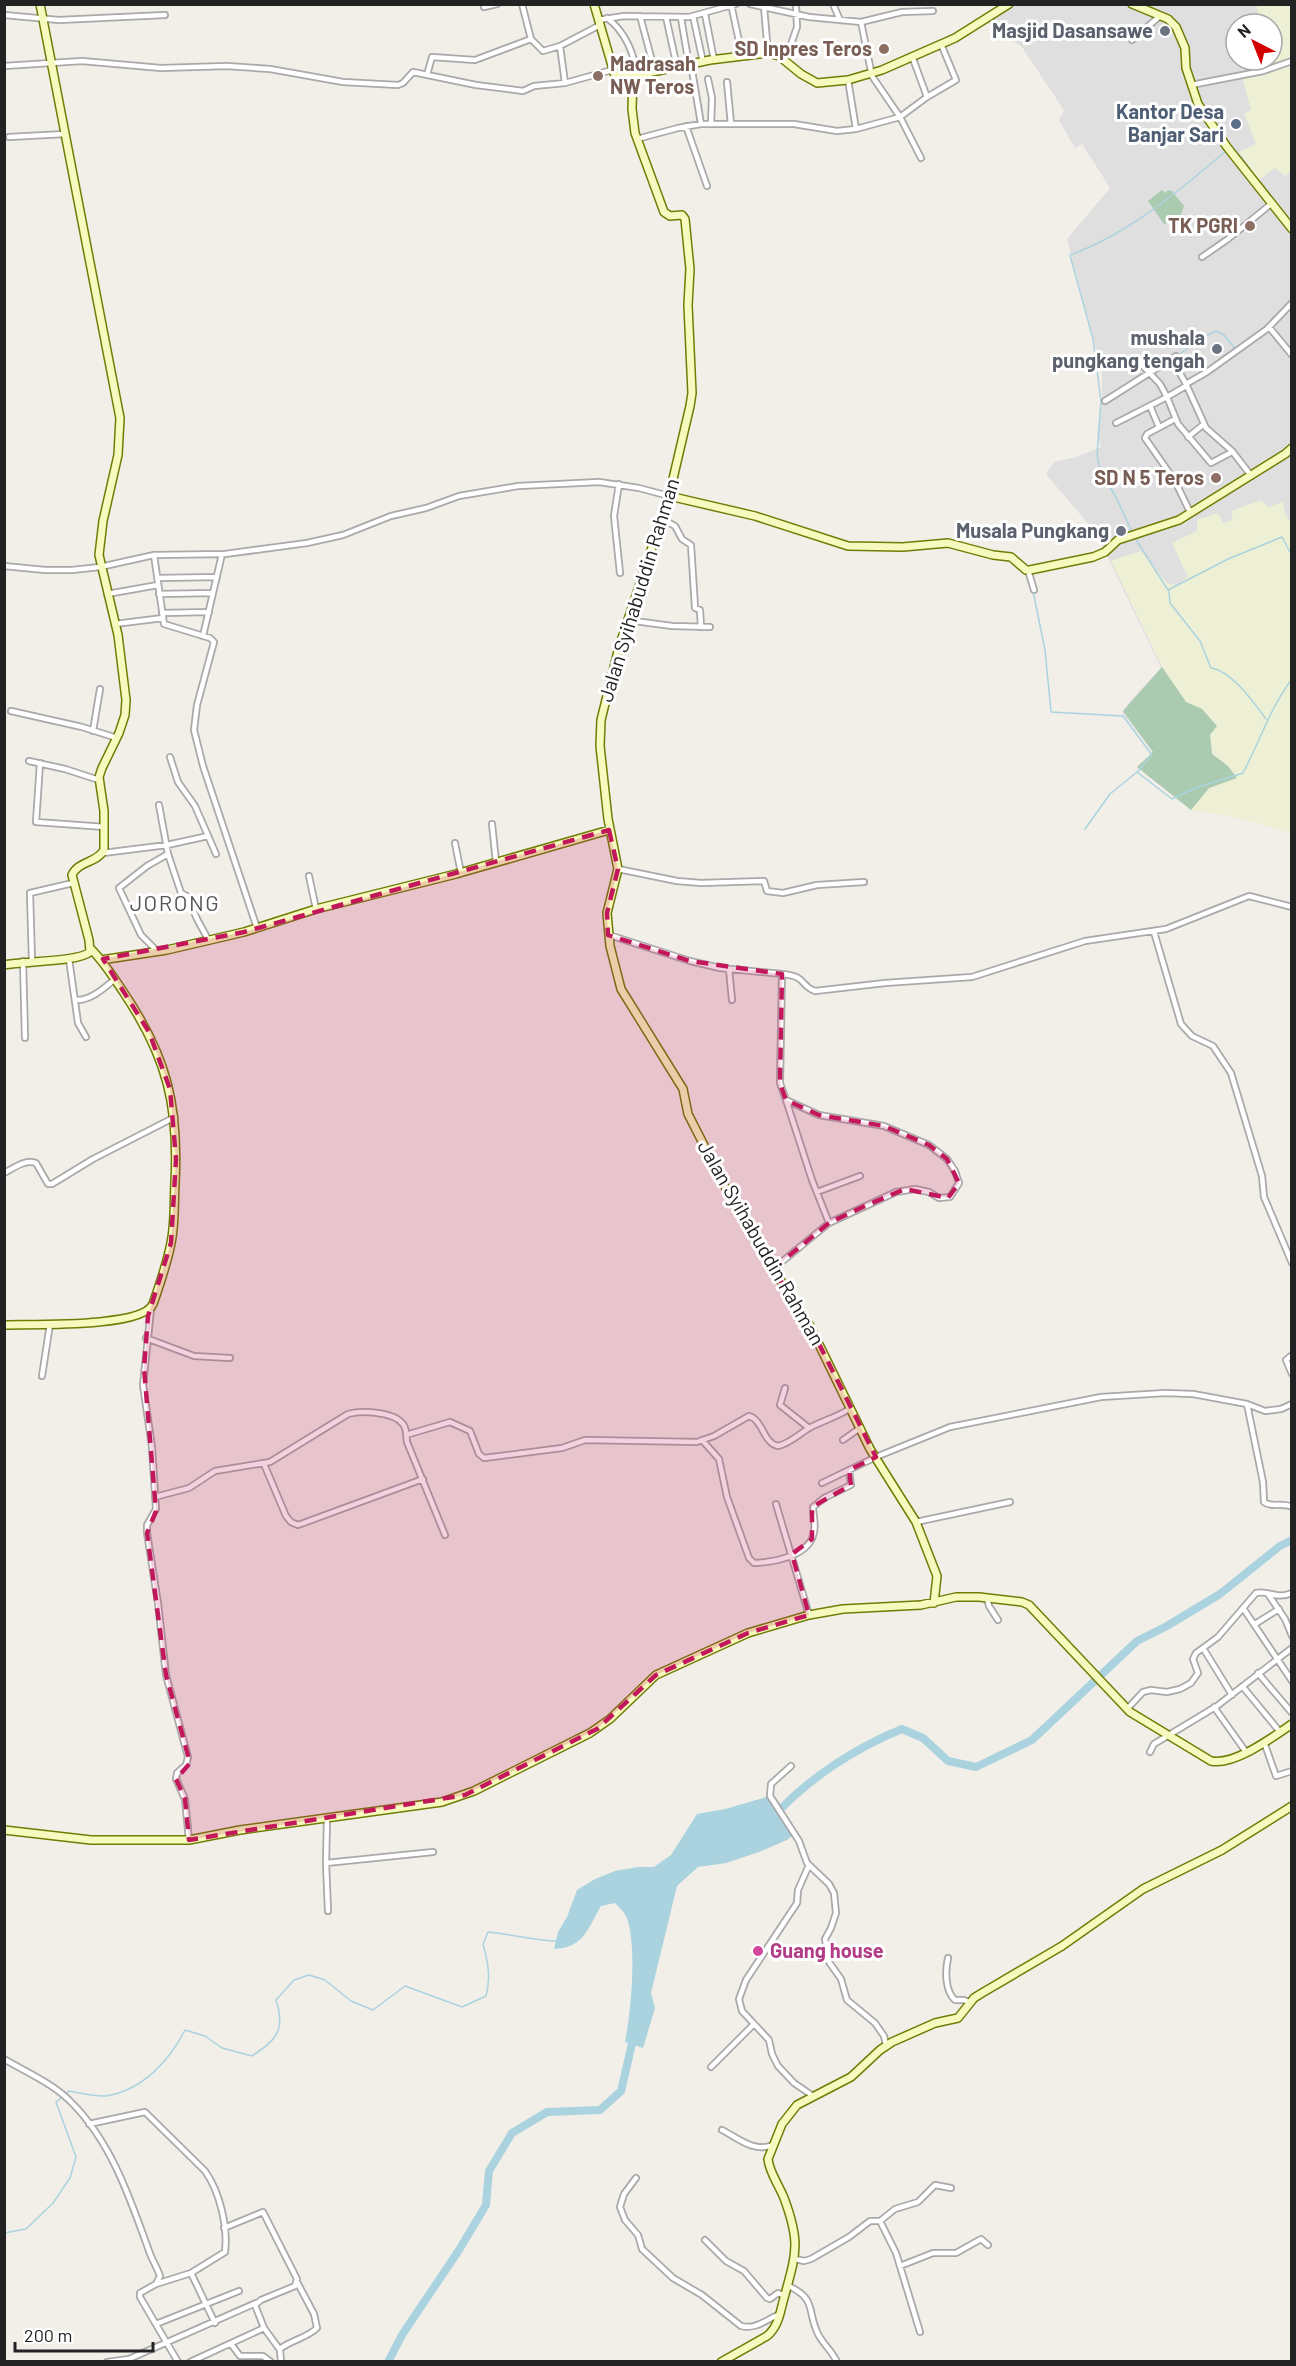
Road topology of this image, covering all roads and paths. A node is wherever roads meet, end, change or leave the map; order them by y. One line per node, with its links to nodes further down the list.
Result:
1 (40, 4): 25 (street)
2 (497, 4): 12 (street)
3 (522, 4): 29 (street)
4 (736, 4): 11 (street)
5 (750, 4): 13 (street)
6 (796, 4): 18 (street)
7 (832, 4): 26 (street)
8 (1009, 4): 31 (street)
9 (1132, 4): 21 (street)
10 (597, 5): 27 (street)
11 (731, 5): 15 (street); 35 (street)
12 (484, 7)
13 (764, 7): 18 (street); 34 (street)
14 (933, 11): 28 (street)
15 (705, 14): 20 (street); 37 (street)
16 (4, 15): 25 (street)
17 (165, 15): 25 (street)
18 (798, 15): 26 (street); 33 (street)
19 (640, 16): 22 (street); 23 (street); 45 (street)
20 (693, 16): 24 (street); 39 (street)
21 (1160, 16): 30 (street); 53 (street)
22 (666, 17): 24 (street); 43 (street)
23 (607, 18): 27 (street); 48 (street)
24 (681, 18): 41 (street)
25 (42, 19): 40 (street)
26 (840, 20): 28 (street)
27 (599, 22): 32 (street); 44 (street)
28 (861, 22): 46 (street)
29 (531, 39): 32 (street); 47 (street)
30 (1132, 40)
31 (941, 44): 36 (street); 54 (street)
32 (560, 46): 52 (street)
33 (790, 47)
34 (768, 53): 35 (street); 50 (street)
35 (742, 56): 37 (street)
36 (912, 56): 46 (street); 54 (street)
37 (714, 60): 39 (street)
38 (1292, 60): 53 (street)
39 (703, 62): 41 (street)
40 (51, 63): 42 (street); 47 (street); 61 (street)
41 (690, 65): 43 (street); 56 (street)
42 (4, 66)
43 (678, 67): 45 (street)
44 (612, 70): 48 (street); 52 (street)
45 (655, 72): 48 (street)
46 (871, 74): 50 (street); 55 (street)
47 (427, 75): 52 (street)
48 (634, 76): 63 (street, Jalan Syihabuddin Rahman)
49 (708, 80): 57 (street)
50 (848, 80): 60 (street)
51 (727, 82): 58 (street)
52 (565, 83)
53 (1191, 85): 66 (street)
54 (927, 97): 55 (street)
55 (900, 117): 60 (street); 64 (street)
56 (701, 124): 57 (street); 59 (street)
57 (711, 124): 58 (street)
58 (731, 124): 60 (street)
59 (686, 126): 63 (street); 65 (street)
60 (856, 129)
61 (65, 134): 62 (street); 93 (street)
62 (9, 137)
63 (637, 139): 87 (street, Jalan Syihabuddin Rahman)
64 (921, 158)
65 (707, 186)
66 (1271, 204): 67 (street); 68 (street)
67 (1292, 229)
68 (1202, 257)
69 (1292, 303): 70 (street)
70 (1270, 326): 71 (street); 74 (street)
71 (1292, 355)
72 (1140, 363): 73 (street)
73 (1149, 371): 74 (street); 75 (street); 76 (street)
74 (1186, 385): 75 (street); 80 (street)
75 (1167, 397): 77 (street); 78 (street)
76 (1105, 401)
77 (1150, 406): 79 (street); 81 (street)
78 (1175, 419): 81 (street); 82 (street)
79 (1116, 423)
80 (1204, 424): 82 (street); 85 (street)
81 (1159, 427): 88 (street)
82 (1188, 437): 84 (street)
83 (1292, 448): 94 (street)
84 (1230, 453)
85 (1250, 473)
86 (619, 484): 87 (street); 90 (street); 95 (street)
87 (669, 496): 89 (street, Jalan Syihabuddin Rahman); 94 (street)
88 (1189, 510)
89 (662, 519): 105 (street, Jalan Syihabuddin Rahman); 107 (street)
90 (222, 554): 91 (street); 96 (street)
91 (154, 555): 93 (street); 97 (street)
92 (4, 566): 93 (street)
93 (100, 567): 101 (street)
94 (1028, 570): 99 (street)
95 (620, 573)
96 (217, 577): 97 (street); 100 (street)
97 (158, 578): 98 (street)
98 (158, 585): 101 (street); 102 (street)
99 (1034, 590)
100 (213, 593): 102 (street); 103 (street)
101 (107, 594): 106 (street)
102 (159, 594): 104 (street)
103 (209, 612): 104 (street); 109 (street)
104 (162, 615): 106 (street); 109 (street)
105 (627, 620): 107 (street); 121 (street, Jalan Syihabuddin Rahman)
106 (115, 624): 113 (street)
107 (701, 627): 108 (street)
108 (710, 627)
109 (203, 636): 136 (street)
110 (100, 689): 112 (street)
111 (11, 711): 112 (street)
112 (93, 731): 113 (street)
113 (117, 738): 117 (street)
114 (170, 757): 122 (street)
115 (29, 761): 116 (street)
116 (40, 763): 117 (street); 120 (street)
117 (99, 780): 120 (street)
118 (159, 805): 124 (street)
119 (492, 824): 128 (street)
120 (105, 827): 125 (street)
121 (609, 830): 128 (street); 129 (street, Jalan Syihabuddin Rahman)
122 (208, 836): 124 (street); 127 (street)
123 (455, 843): 130 (street)
124 (167, 845): 125 (street); 126 (street)
125 (103, 853): 133 (street)
126 (168, 854): 139 (street); 141 (street)
127 (216, 854)
128 (496, 862): 130 (street)
129 (618, 870): 132 (street); 138 (street, Jalan Syihabuddin Rahman)
130 (460, 873): 135 (street)
131 (309, 876): 135 (street)
132 (864, 882)
133 (73, 883): 140 (street); 144 (street)
134 (1292, 907): 137 (street)
135 (316, 909): 136 (street)
136 (257, 928): 139 (street)
137 (1154, 932): 148 (street); 160 (street)
138 (608, 935): 147 (street); 161 (street, Jalan Syihabuddin Rahman)
139 (208, 941): 141 (street)
140 (91, 949): 142 (street); 143 (street)
141 (158, 952): 143 (street)
142 (69, 959): 144 (street); 150 (street)
143 (101, 960): 149 (street)
144 (32, 961): 145 (street)
145 (23, 962): 146 (street); 153 (street)
146 (4, 965)
147 (729, 969): 148 (street); 151 (street)
148 (782, 974): 154 (street)
149 (115, 980): 150 (street); 155 (street)
150 (75, 1000): 152 (street)
151 (732, 1000)
152 (86, 1037)
153 (25, 1038)
154 (786, 1100): 158 (street); 159 (street)
155 (175, 1117): 156 (street); 162 (street)
156 (4, 1173)
157 (860, 1176): 158 (street)
158 (817, 1192): 159 (street)
159 (829, 1223): 161 (street)
160 (1292, 1263)
161 (773, 1269): 173 (street, Jalan Syihabuddin Rahman)
162 (151, 1309): 163 (street); 165 (street)
163 (50, 1324): 164 (street); 169 (street)
164 (4, 1325)
165 (146, 1338): 167 (street); 184 (street)
166 (1292, 1355): 168 (street)
167 (230, 1358)
168 (1292, 1374)
169 (42, 1376)
170 (785, 1388): 174 (street)
171 (1247, 1404): 172 (street); 179 (street); 187 (street)
172 (1292, 1404)
173 (851, 1408): 174 (street); 175 (street, Jalan Syihabuddin Rahman)
174 (809, 1428): 177 (street)
175 (860, 1428): 178 (street); 179 (street, Jalan Syihabuddin Rahman)
176 (406, 1435): 177 (street); 180 (street); 182 (street)
177 (702, 1440): 190 (street)
178 (843, 1440)
179 (876, 1457): 181 (street); 188 (street, Jalan Syihabuddin Rahman)
180 (264, 1464): 182 (street); 184 (street)
181 (849, 1470): 183 (street); 190 (street)
182 (423, 1479): 189 (street)
183 (822, 1483)
184 (155, 1497): 222 (street)
185 (1010, 1502): 188 (street)
186 (776, 1504): 190 (street)
187 (1292, 1507)
188 (916, 1522): 194 (street, Jalan Syihabuddin Rahman)
189 (445, 1535)
190 (792, 1554): 197 (street)
191 (1292, 1593): 192 (street)
192 (1268, 1594): 195 (street); 196 (street)
193 (987, 1598): 194 (street); 198 (street); 209 (street)
194 (934, 1603): 197 (street)
195 (1243, 1608): 199 (street); 201 (street)
196 (1279, 1610): 199 (street); 200 (street)
197 (809, 1615): 220 (street)
198 (998, 1620)
199 (1255, 1624): 203 (street)
200 (1292, 1636)
201 (1203, 1648): 207 (street); 209 (street)
202 (1292, 1648): 203 (street)
203 (1276, 1659): 204 (street); 205 (street)
204 (1258, 1673): 206 (street); 210 (street)
205 (1292, 1681)
206 (1243, 1687): 207 (street); 212 (street)
207 (1232, 1695): 208 (street)
208 (1214, 1707): 213 (street); 216 (street)
209 (1127, 1709): 213 (street)
210 (1292, 1713)
211 (1292, 1724): 212 (street)
212 (1280, 1732): 214 (street)
213 (1168, 1734): 215 (street); 216 (street)
214 (1264, 1742): 216 (street); 218 (street)
215 (1150, 1752)
216 (1246, 1752)
217 (792, 1766): 225 (street)
218 (1292, 1771)
219 (1292, 1806): 228 (street)
220 (327, 1819): 222 (street); 224 (street)
221 (4, 1830): 222 (street)
222 (189, 1840)
223 (434, 1852): 224 (street)
224 (326, 1863): 226 (street)
225 (809, 1865): 229 (street); 230 (street)
226 (328, 1911)
227 (948, 1958): 228 (street)
228 (971, 2003): 230 (street)
229 (753, 2025): 232 (street); 233 (street)
230 (886, 2045): 233 (street)
231 (4, 2059): 234 (street)
232 (711, 2067)
233 (813, 2096): 236 (street)
234 (89, 2124): 240 (street); 247 (street)
235 (722, 2130): 236 (street)
236 (773, 2145): 243 (street)
237 (636, 2178): 253 (street)
238 (951, 2188): 239 (street)
239 (880, 2221): 243 (street); 244 (street)
240 (224, 2228): 245 (street); 246 (street)
241 (705, 2240): 250 (street)
242 (988, 2245): 244 (street)
243 (795, 2259): 248 (street)
244 (900, 2266): 257 (street)
245 (191, 2273): 247 (street); 251 (street)
246 (297, 2282): 252 (street); 260 (street)
247 (156, 2284): 255 (street)
248 (787, 2285): 250 (street); 267 (street)
249 (239, 2291): 251 (street)
250 (784, 2296): 253 (street)
251 (205, 2304): 254 (street); 255 (street)
252 (256, 2304): 254 (street); 256 (street)
253 (780, 2314): 266 (street)
254 (215, 2323): 258 (street)
255 (156, 2324): 258 (street)
256 (264, 2328): 259 (street); 260 (street)
257 (920, 2332)
258 (167, 2343): 261 (street); 262 (street)
259 (231, 2343): 263 (street); 264 (street)
260 (279, 2349): 265 (street)
261 (106, 2361)
262 (178, 2361)
263 (190, 2361)
264 (271, 2361)
265 (281, 2361)
266 (722, 2361)
267 (837, 2361)

